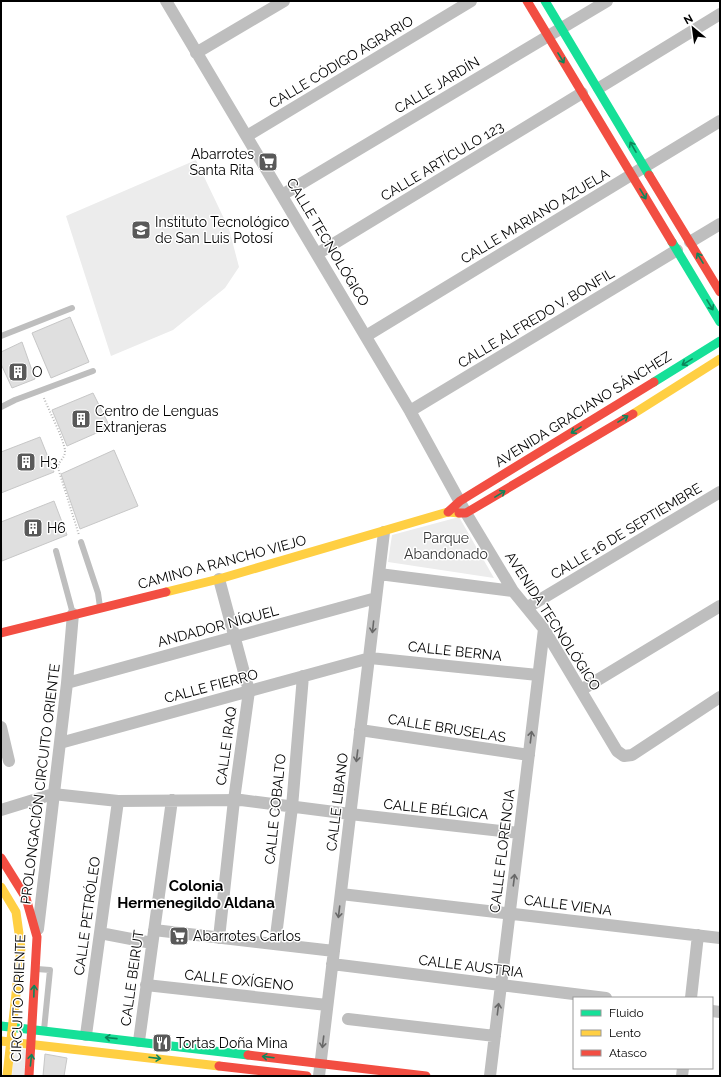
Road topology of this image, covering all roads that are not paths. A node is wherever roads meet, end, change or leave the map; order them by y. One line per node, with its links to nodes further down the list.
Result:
1 (166, 1): 10 (street, CALLE TECNOLÓGICO)
2 (284, 1): 10 (street)
3 (470, 1): 14 (street, CALLE CÓDIGO AGRARIO)
4 (527, 1): 9 (street)
5 (545, 1): 8 (street)
6 (608, 1): 8 (street, CALLE JARDÍN)
7 (720, 14): 11 (street)
8 (562, 28): 9 (street, CALLE JARDÍN); 11 (street)
9 (548, 36): 12 (street, one-way to 12); 17 (street, CALLE JARDÍN)
10 (196, 53): 14 (street, CALLE TECNOLÓGICO)
11 (599, 88): 15 (street, one-way to 11)
12 (582, 93): 16 (street); 21 (street, CALLE ARTÍCULO 123)
13 (720, 121): 15 (street, CALLE MARIANO AZUELA)
14 (247, 136): 17 (street, CALLE TECNOLÓGICO)
15 (645, 167): 16 (street, CALLE MARIANO AZUELA); 19 (street)
16 (632, 175): 20 (street, one-way to 20); 26 (street, CALLE MARIANO AZUELA)
17 (282, 195): 21 (street, CALLE TECNOLÓGICO)
18 (720, 224): 19 (street)
19 (690, 242): 22 (street, one-way to 19)
20 (677, 250): 24 (street, one-way to 24); 31 (street, CALLE ALFREDO V. BONFIL)
21 (317, 254): 26 (street, CALLE TECNOLÓGICO)
22 (720, 292)
23 (72, 308): 25 (lane)
24 (720, 322)
25 (1, 336)
26 (366, 336): 31 (street, CALLE TECNOLÓGICO)
27 (720, 341): 32 (street, AVENIDA GRACIANO SÁNCHEZ, one-way to 32)
28 (720, 359): 33 (street, AVENIDA GRACIANO SÁNCHEZ, one-way to 28)
29 (93, 371): 30 (lane)
30 (1, 407)
31 (410, 411): 35 (street, CALLE TECNOLÓGICO)
32 (599, 415): 33 (street); 35 (street, AVENIDA GRACIANO SÁNCHEZ, one-way to 35)
33 (608, 429): 37 (street, AVENIDA GRACIANO SÁNCHEZ, one-way to 33)
34 (720, 492): 46 (street, CALLE 16 DE SEPTIEMBRE)
35 (460, 501): 36 (street, CAMINO A RANCHO VIEJO); 37 (street, AVENIDA TECNOLÓGICO)
36 (448, 512): 37 (street, CAMINO A RANCHO VIEJO); 38 (street, CAMINO A RANCHO VIEJO)
37 (466, 513): 43 (street, AVENIDA TECNOLÓGICO)
38 (384, 532): 41 (street, CALLE LIBANO); 42 (street, CAMINO A RANCHO VIEJO)
39 (82, 542): 47 (lane)
40 (56, 551): 48 (lane)
41 (379, 574): 43 (street); 44 (street, CALLE LIBANO)
42 (219, 579): 47 (street, CAMINO A RANCHO VIEJO); 51 (street, CALLE IRAQ)
43 (513, 591): 46 (street, AVENIDA TECNOLÓGICO)
44 (376, 598): 51 (street, ANDADOR NÍQUEL); 52 (street, CALLE LIBANO, one-way to 52)
45 (720, 606): 56 (street)
46 (528, 607): 49 (street, AVENIDA TECNOLÓGICO)
47 (100, 609): 48 (street, CAMINO A RANCHO VIEJO)
48 (73, 614): 50 (street, CAMINO A RANCHO VIEJO); 55 (street, PROLONGACIÓN CIRCUITO ORIENTE)
49 (544, 629): 53 (street, CALLE FLORENCIA); 56 (street, AVENIDA TECNOLÓGICO)
50 (1, 633)
51 (235, 637): 55 (street, ANDADOR NÍQUEL); 57 (street, CALLE IRAQ)
52 (370, 658): 53 (street, CALLE BERNA); 54 (street, CALLE FIERRO); 60 (street, CALLE LIBANO)
53 (538, 675): 62 (street, CALLE FLORENCIA, one-way to 53)
54 (303, 676): 57 (street, CALLE FIERRO); 68 (street, CALLE COBALTO)
55 (67, 683): 61 (street, PROLONGACIÓN CIRCUITO ORIENTE)
56 (581, 690): 58 (street, AVENIDA TECNOLÓGICO)
57 (249, 691): 61 (street, CALLE FIERRO); 66 (street, CALLE IRAQ)
58 (720, 697)
59 (1, 727): 63 (street)
60 (360, 730): 62 (street, CALLE BRUSELAS); 70 (street, CALLE LIBANO, one-way to 70)
61 (60, 743): 64 (street, PROLONGACIÓN CIRCUITO ORIENTE)
62 (529, 755): 71 (street, CALLE FLORENCIA)
63 (9, 761)
64 (53, 794): 67 (street, CALLE BÉLGICA); 69 (street); 80 (street, PROLONGACIÓN CIRCUITO ORIENTE)
65 (172, 800): 66 (street, CALLE BÉLGICA); 67 (street, CALLE BÉLGICA); 77 (street, CALLE BEIRUT)
66 (234, 800): 68 (street, CALLE BÉLGICA); 81 (street, CALLE IRAQ)
67 (118, 801): 78 (street, CALLE PETRÓLEO)
68 (292, 807): 70 (street, CALLE BÉLGICA); 84 (street, CALLE COBALTO)
69 (1, 810)
70 (350, 814): 71 (street, CALLE BÉLGICA); 75 (street, CALLE LIBANO)
71 (519, 833): 76 (street, CALLE FLORENCIA, one-way to 71)
72 (1, 858): 73 (street, CIRCUITO ORIENTE)
73 (5, 873): 80 (street, CIRCUITO ORIENTE)
74 (1, 887): 85 (street, CIRCUITO ORIENTE)
75 (341, 894): 76 (street, CALLE VIENA); 86 (street, CALLE LIBANO, one-way to 86)
76 (510, 914): 79 (street, CALLE VIENA); 90 (street, CALLE FLORENCIA)
77 (154, 930): 81 (street); 83 (street, CALLE BEIRUT)
78 (100, 933): 83 (street); 99 (street, CALLE PETRÓLEO)
79 (698, 936): 82 (street, CALLE VIENA); 92 (street)
80 (37, 937): 85 (street); 88 (street, CIRCUITO ORIENTE)
81 (219, 938): 84 (street)
82 (720, 938)
83 (152, 943): 89 (street, CALLE BEIRUT)
84 (275, 944): 86 (street)
85 (21, 948): 96 (street, CIRCUITO ORIENTE)
86 (334, 951): 87 (street, CALLE LIBANO)
87 (332, 964): 90 (street, CALLE AUSTRIA); 93 (street, CALLE LIBANO)
88 (35, 969): 97 (street, CIRCUITO ORIENTE, one-way to 88); 98 (lane)
89 (146, 985): 93 (street, CALLE OXÍGENO); 102 (street, CALLE BEIRUT)
90 (501, 985): 91 (street, CALLE AUSTRIA); 100 (street, CALLE FLORENCIA, one-way to 90)
91 (598, 997)
92 (691, 997)
93 (327, 1005): 105 (street, CALLE LIBANO, one-way to 105)
94 (348, 1019): 100 (street)
95 (1, 1026): 96 (street)
96 (13, 1027): 97 (street); 103 (street, CIRCUITO ORIENTE)
97 (33, 1030): 98 (street); 104 (street, CIRCUITO ORIENTE)
98 (44, 1031): 99 (street)
99 (86, 1035): 102 (street, one-way to 99)
100 (495, 1036): 111 (street, CALLE FLORENCIA)
101 (1, 1041): 103 (street)
102 (139, 1041): 105 (street, one-way to 102)
103 (11, 1042): 104 (street); 106 (street, CIRCUITO ORIENTE)
104 (32, 1044): 107 (street, CIRCUITO ORIENTE, one-way to 104); 108 (street, one-way to 108)
105 (320, 1064): 109 (street, CALLE LIBANO); 110 (street)
106 (7, 1076)
107 (29, 1076)
108 (307, 1076)
109 (319, 1076)
110 (426, 1076)
111 (490, 1076)

